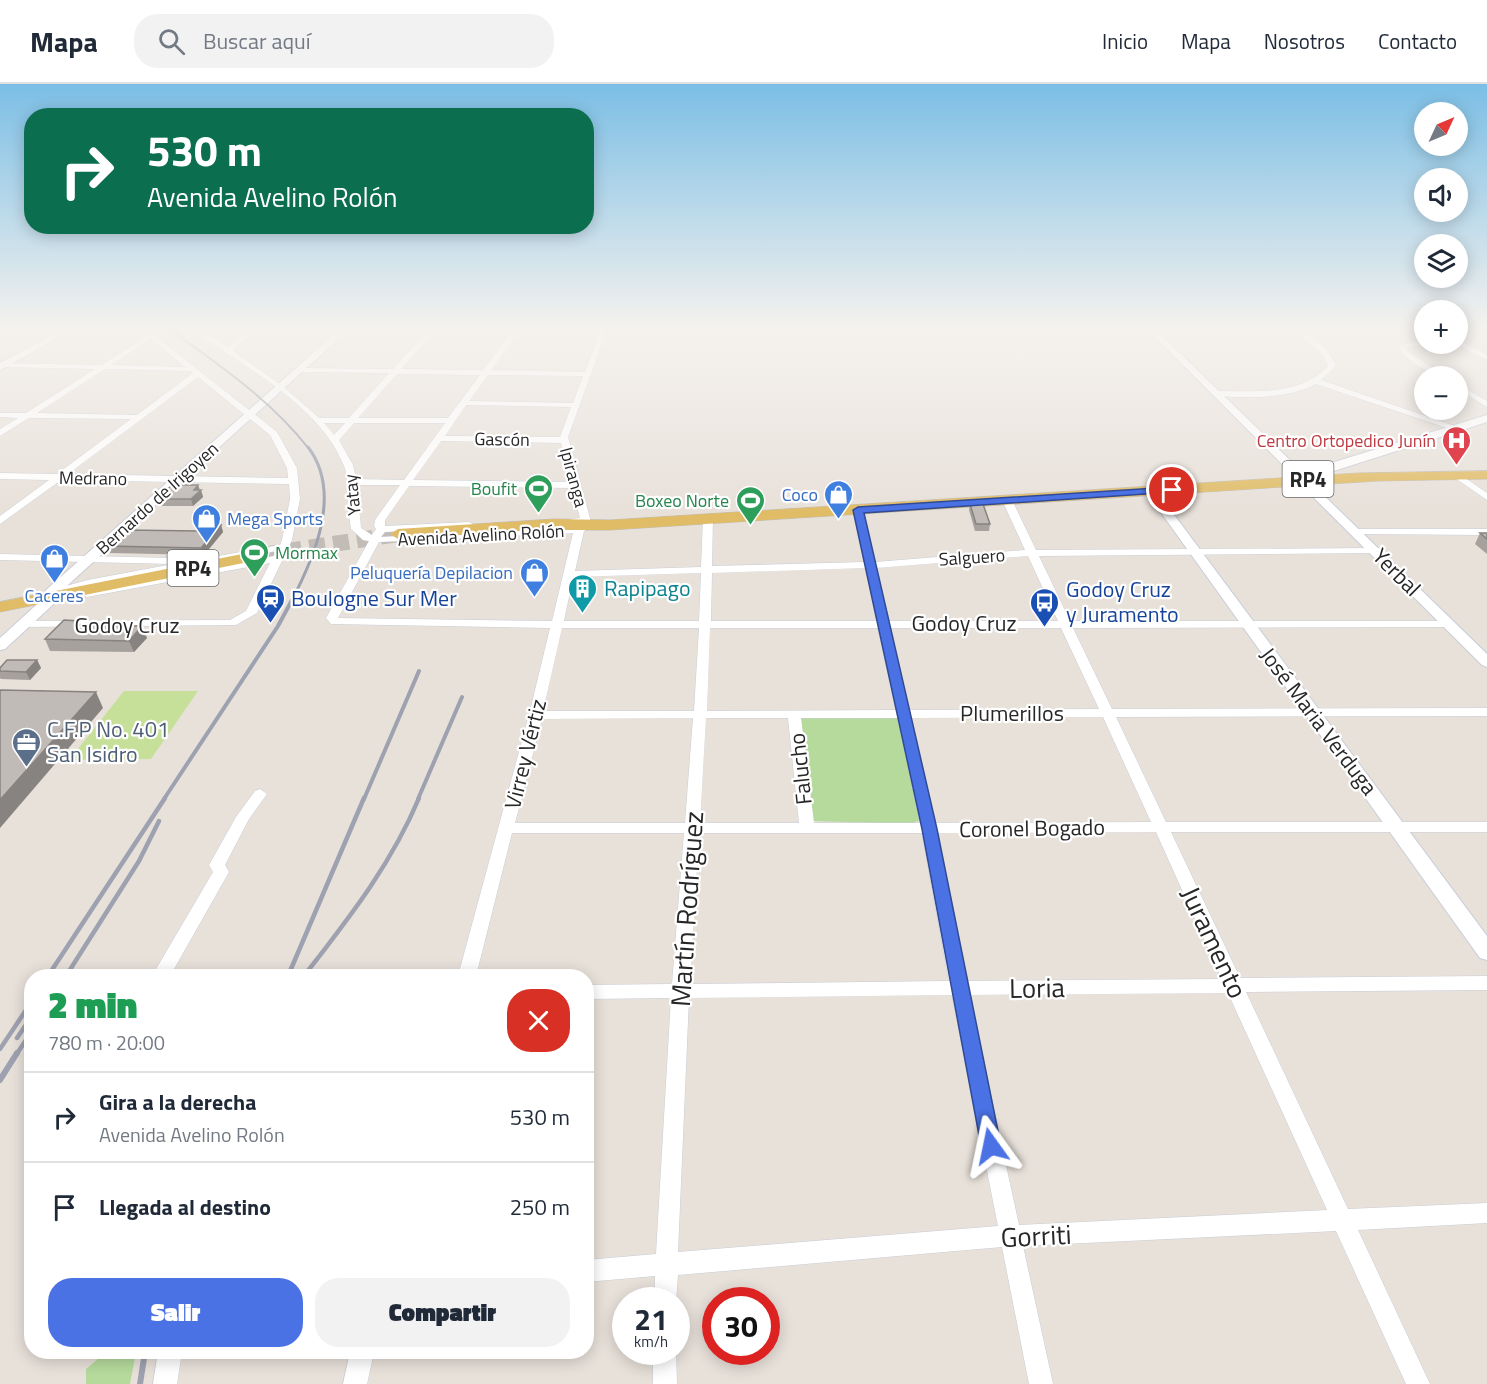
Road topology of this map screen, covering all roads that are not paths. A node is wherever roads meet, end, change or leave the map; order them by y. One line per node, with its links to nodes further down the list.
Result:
1 (67, 391): 19 (street)
2 (171, 391): 20 (street)
3 (221, 391): 18 (street)
4 (278, 391): 18 (street, Bernardo de Irigoyen)
5 (282, 391): 21 (street, Yatay)
6 (378, 391): 22 (street)
7 (474, 391): 14 (street)
8 (582, 391): 15 (street, Ipiranga)
9 (1215, 391): 12 (street, Yerbal)
10 (1279, 391): 12 (street)
11 (1344, 391): 25 (street)
12 (1217, 393): 31 (street, Yerbal)
13 (1468, 393): 16 (street)
14 (465, 403): 15 (street); 23 (street)
15 (577, 405): 29 (street, Ipiranga)
16 (1487, 405)
17 (0, 415): 19 (street)
18 (252, 415): 36 (street, Bernardo de Irigoyen); 37 (street)
19 (28, 416): 20 (street); 26 (street)
20 (137, 417): 34 (street)
21 (317, 420): 22 (street, Gascón); 28 (street, Yatay)
22 (351, 420): 23 (street, Gascón); 28 (street)
23 (452, 421): 27 (street)
24 (1485, 422): 25 (main road)
25 (1458, 429): 30 (main road); 31 (main road)
26 (0, 434)
27 (440, 438): 29 (street, Gascón); 39 (street)
28 (335, 439): 38 (street, Yatay)
29 (564, 440): 41 (street, Ipiranga)
30 (1343, 473): 31 (main road, Avenida Avelino Rolón / RP4); 31 (main road); 35 (main road, Avenida Avelino Rolón / RP4)
31 (1298, 475): 35 (main road, Avenida Avelino Rolón / RP4); 40 (main road, Avenida Avelino Rolón / RP4); 40 (main road, Avenida Avelino Rolón / RP4); 50 (street, Yerbal)
32 (0, 476): 34 (street, Medrano)
33 (1476, 476): 35 (main road, Avenida Avelino Rolón / RP4); 43 (street)
34 (57, 477): 36 (street, Medrano); 47 (street)
35 (1372, 478)
36 (178, 479): 37 (street, Medrano); 59 (street, Bernardo de Irigoyen)
37 (294, 482): 53 (street)
38 (353, 482): 39 (street); 52 (street, Yatay)
39 (407, 483): 41 (street); 49 (street)
40 (1245, 484): 42 (main road, Avenida Avelino Rolón / RP4)
41 (577, 485): 48 (street, Ipiranga)
42 (1151, 491): 44 (main road, Avenida Avelino Rolón / RP4); 55 (street, José Maria Verduga)
43 (1487, 498)
44 (1008, 502): 45 (main road, Avenida Avelino Rolón / RP4); 56 (street, Juramento)
45 (858, 510): 46 (main road, Avenida Avelino Rolón / RP4); 61 (street)
46 (708, 518): 48 (main road, Avenida Avelino Rolón / RP4); 62 (street, Martín Rodríguez)
47 (0, 521)
48 (584, 526): 49 (main road, Avenida Avelino Rolón / RP4); 49 (street, Avenida Avelino Rolón); 52 (street, Avenida Avelino Rolón); 63 (street, Virrey Vértiz)
49 (390, 532): 52 (street)
50 (1358, 532): 51 (street); 54 (street, Yerbal)
51 (1487, 532)
52 (375, 540): 72 (street, Godoy Cruz)
53 (283, 547): 58 (street); 60 (street)
54 (1376, 550): 55 (street, Salguero); 70 (street, Yerbal)
55 (1196, 552): 56 (street, Salguero); 66 (street, José Maria Verduga)
56 (1030, 553): 61 (street, Salguero); 68 (street, Juramento)
57 (0, 557): 59 (street)
58 (269, 557): 64 (main road, RP4); 64 (street); 71 (street, Godoy Cruz)
59 (89, 559): 60 (street); 64 (street, Bernardo de Irigoyen)
60 (199, 561): 64 (street)
61 (871, 565): 62 (street, Salguero); 67 (street)
62 (707, 572): 63 (street, Salguero); 69 (street, Martín Rodríguez)
63 (568, 574): 72 (street, Virrey Vértiz)
64 (52, 595): 65 (main road, RP4); 71 (street, Bernardo de Irigoyen)
65 (0, 605)
66 (1246, 622): 68 (street, Godoy Cruz); 70 (street, Godoy Cruz); 80 (street, José Maria Verduga)
67 (882, 623): 68 (street, Godoy Cruz); 69 (street, Godoy Cruz); 78 (street)
68 (1063, 623): 79 (street, Juramento)
69 (704, 624): 72 (street, Godoy Cruz); 75 (street, Martín Rodríguez)
70 (1449, 624): 74 (street, Yerbal)
71 (23, 625): 73 (street, Bernardo de Irigoyen)
72 (557, 625): 81 (street, Virrey Vértiz)
73 (0, 646)
74 (1484, 657)
75 (701, 712): 77 (street, Plumerillos); 81 (street, Plumerillos); 88 (street, Martín Rodríguez)
76 (1487, 712): 80 (street, Plumerillos)
77 (794, 713): 78 (street, Plumerillos); 83 (street, Falucho)
78 (903, 713): 79 (street, Plumerillos); 89 (street)
79 (1107, 713): 80 (street, Plumerillos); 84 (street, Juramento)
80 (1314, 713): 85 (street, José Maria Verduga)
81 (536, 714): 87 (street, Virrey Vértiz)
82 (260, 794): 91 (street)
83 (807, 826): 88 (street, Coronel Bogado); 89 (street, Coronel Bogado)
84 (1161, 827): 85 (street, Coronel Bogado); 89 (street, Coronel Bogado); 94 (street, Juramento)
85 (1397, 827): 86 (street, Coronel Bogado); 90 (street, José Maria Verduga)
86 (1487, 827)
87 (506, 828): 88 (street, Coronel Bogado); 92 (street, Virrey Vértiz)
88 (691, 828): 96 (street, Martín Rodríguez)
89 (929, 829): 95 (street)
90 (1487, 952)
91 (165, 969)
92 (469, 969)
93 (1487, 983): 94 (street, Loria)
94 (1234, 984): 95 (street, Loria); 99 (street, Juramento)
95 (958, 988): 96 (street, Loria); 100 (street)
96 (681, 991): 97 (street, Loria); 101 (street, Martín Rodríguez)
97 (594, 992)
98 (1487, 1213): 99 (street, Gorriti)
99 (1341, 1219): 100 (street, Gorriti); 111 (street, Juramento)
100 (1010, 1236): 101 (street, Gorriti); 110 (street)
101 (666, 1265): 102 (street, Gorriti); 103 (street, Martín Rodríguez)
102 (594, 1270)
103 (666, 1287)
104 (169, 1359): 107 (street)
105 (361, 1359): 108 (street)
106 (665, 1365): 109 (street)
107 (165, 1384)
108 (355, 1384)
109 (665, 1384)
110 (1041, 1384)
111 (1418, 1384)

